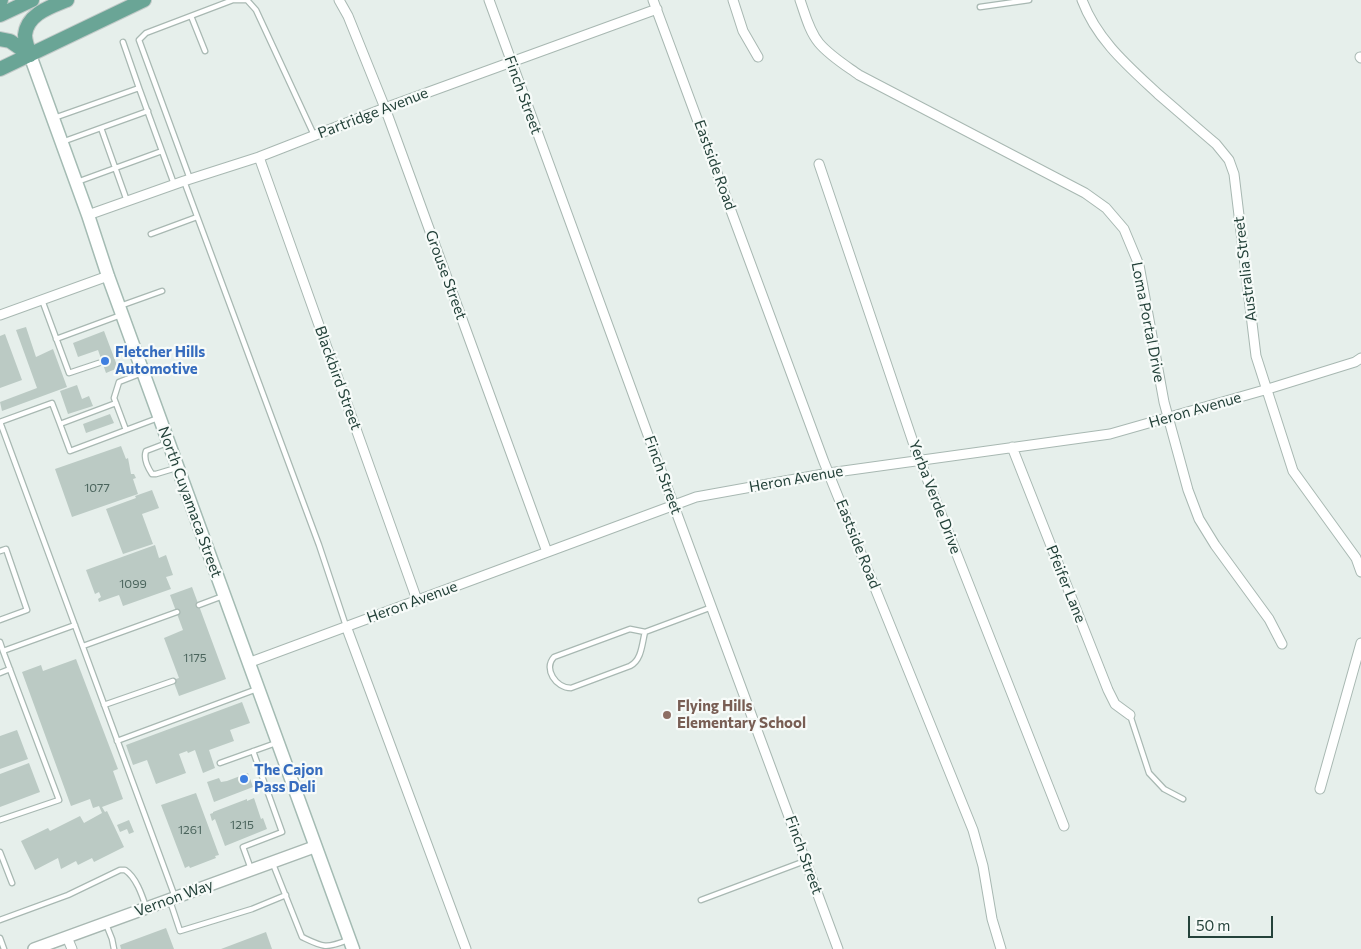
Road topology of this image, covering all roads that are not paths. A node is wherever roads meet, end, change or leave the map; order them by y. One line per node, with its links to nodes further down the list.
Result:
1 (32, 0): 13 (main road)
2 (67, 0): 18 (main road)
3 (144, 0): 18 (main road)
4 (247, 0): 14 (lane); 27 (lane)
5 (339, 0): 23 (street, Grouse Street)
6 (489, 0): 20 (street, Finch Street)
7 (733, 0): 19 (street)
8 (800, 0): 52 (street, Loma Portal Drive)
9 (1029, 0): 12 (lane)
10 (1082, 0): 49 (street, Australia Street)
11 (655, 4): 20 (street, Partridge Avenue); 60 (street, Eastside Road)
12 (980, 7)
13 (0, 14)
14 (192, 16): 17 (lane); 33 (lane)
15 (0, 39): 18 (main road)
16 (123, 42): 22 (lane)
17 (205, 52)
18 (30, 55): 21 (main road); 25 (main road, North Cuyamaca Street)
19 (758, 57)
20 (512, 62): 23 (street, Partridge Avenue); 61 (street, Finch Street)
21 (0, 69)
22 (139, 88): 24 (lane); 25 (lane)
23 (385, 108): 27 (street, Partridge Avenue); 63 (street, Grouse Street)
24 (148, 111): 26 (lane); 29 (lane)
25 (53, 118): 28 (main road, North Cuyamaca Street)
26 (101, 128): 28 (lane); 32 (lane)
27 (314, 135): 30 (street, Partridge Avenue)
28 (61, 142): 34 (main road, North Cuyamaca Street)
29 (162, 151): 32 (lane); 35 (lane)
30 (258, 157): 33 (street, Partridge Avenue); 66 (street, Blackbird Street)
31 (819, 164): 58 (street, Yerba Verde Drive)
32 (116, 168): 34 (lane); 36 (lane)
33 (187, 180): 35 (street, Partridge Avenue); 38 (lane)
34 (76, 183): 37 (main road, North Cuyamaca Street)
35 (174, 184): 36 (street, Partridge Avenue)
36 (127, 201): 37 (street, Partridge Avenue)
37 (88, 215): 40 (main road, North Cuyamaca Street)
38 (197, 217): 39 (lane); 72 (lane)
39 (151, 234)
40 (108, 276): 42 (street); 43 (main road, North Cuyamaca Street)
41 (162, 291): 43 (lane)
42 (42, 300): 44 (street); 45 (lane)
43 (120, 311): 45 (lane); 48 (main road, North Cuyamaca Street)
44 (0, 315)
45 (56, 339): 47 (lane)
46 (1361, 358): 49 (street, Heron Avenue)
47 (99, 363)
48 (143, 373): 50 (lane); 51 (main road, North Cuyamaca Street)
49 (1268, 389): 52 (street, Heron Avenue); 64 (street, Australia Street)
50 (116, 403): 54 (lane); 55 (lane)
51 (159, 418): 55 (lane); 56 (main road, North Cuyamaca Street)
52 (1168, 418): 57 (street, Heron Avenue); 76 (street, Loma Portal Drive)
53 (0, 422): 54 (lane); 71 (lane)
54 (60, 424): 55 (lane)
55 (126, 430)
56 (168, 442): 59 (main road, North Cuyamaca Street); 59 (lane)
57 (1012, 447): 58 (street, Heron Avenue); 85 (street, Pfeifer Lane)
58 (920, 460): 60 (street, Heron Avenue); 93 (street, Yerba Verde Drive)
59 (177, 467): 65 (main road, North Cuyamaca Street)
60 (829, 473): 61 (street, Heron Avenue); 115 (street, Eastside Road)
61 (674, 506): 63 (street, Heron Avenue); 68 (street, Finch Street)
62 (0, 551): 70 (lane)
63 (546, 552): 66 (street, Heron Avenue)
64 (1361, 572)
65 (224, 596): 67 (lane); 79 (main road, North Cuyamaca Street)
66 (417, 600): 72 (street, Heron Avenue)
67 (199, 605)
68 (712, 607): 73 (lane); 96 (street, Finch Street)
69 (177, 612): 77 (lane)
70 (0, 620)
71 (75, 625): 77 (lane); 78 (lane)
72 (346, 626): 79 (street, Heron Avenue); 113 (street)
73 (644, 632): 73 (lane)
74 (0, 642): 78 (lane)
75 (1361, 643): 90 (street)
76 (1282, 644)
77 (82, 646): 84 (lane)
78 (3, 652): 80 (lane)
79 (248, 663): 83 (main road, North Cuyamaca Street)
80 (10, 669): 81 (lane); 92 (lane)
81 (0, 673)
82 (173, 680): 84 (lane)
83 (258, 689): 86 (lane); 87 (main road, North Cuyamaca Street)
84 (104, 705): 86 (lane)
85 (1130, 715): 91 (lane)
86 (117, 741): 101 (lane)
87 (277, 743): 88 (lane); 94 (main road, North Cuyamaca Street)
88 (253, 752): 89 (lane); 98 (lane)
89 (220, 763)
90 (1320, 789)
91 (1183, 799)
92 (0, 820)
93 (1064, 826)
94 (314, 846): 97 (street, Vernon Way); 108 (main road, North Cuyamaca Street)
95 (0, 852): 99 (lane)
96 (806, 860): 102 (lane); 114 (street, Finch Street)
97 (272, 862): 98 (street, Vernon Way); 100 (lane)
98 (252, 869): 101 (street, Vernon Way)
99 (12, 883)
100 (286, 895): 101 (lane); 108 (lane)
101 (172, 898): 103 (street, Vernon Way)
102 (701, 900)
103 (146, 908): 104 (lane); 105 (street, Vernon Way)
104 (0, 920)
105 (105, 923): 106 (street, Vernon Way); 112 (lane)
106 (67, 937): 109 (street, Vernon Way); 111 (street)
107 (0, 938): 110 (lane)
108 (351, 944)
109 (39, 948)
110 (4, 949)
111 (72, 949)
112 (114, 949)
113 (466, 949)
114 (838, 949)
115 (1001, 949)

